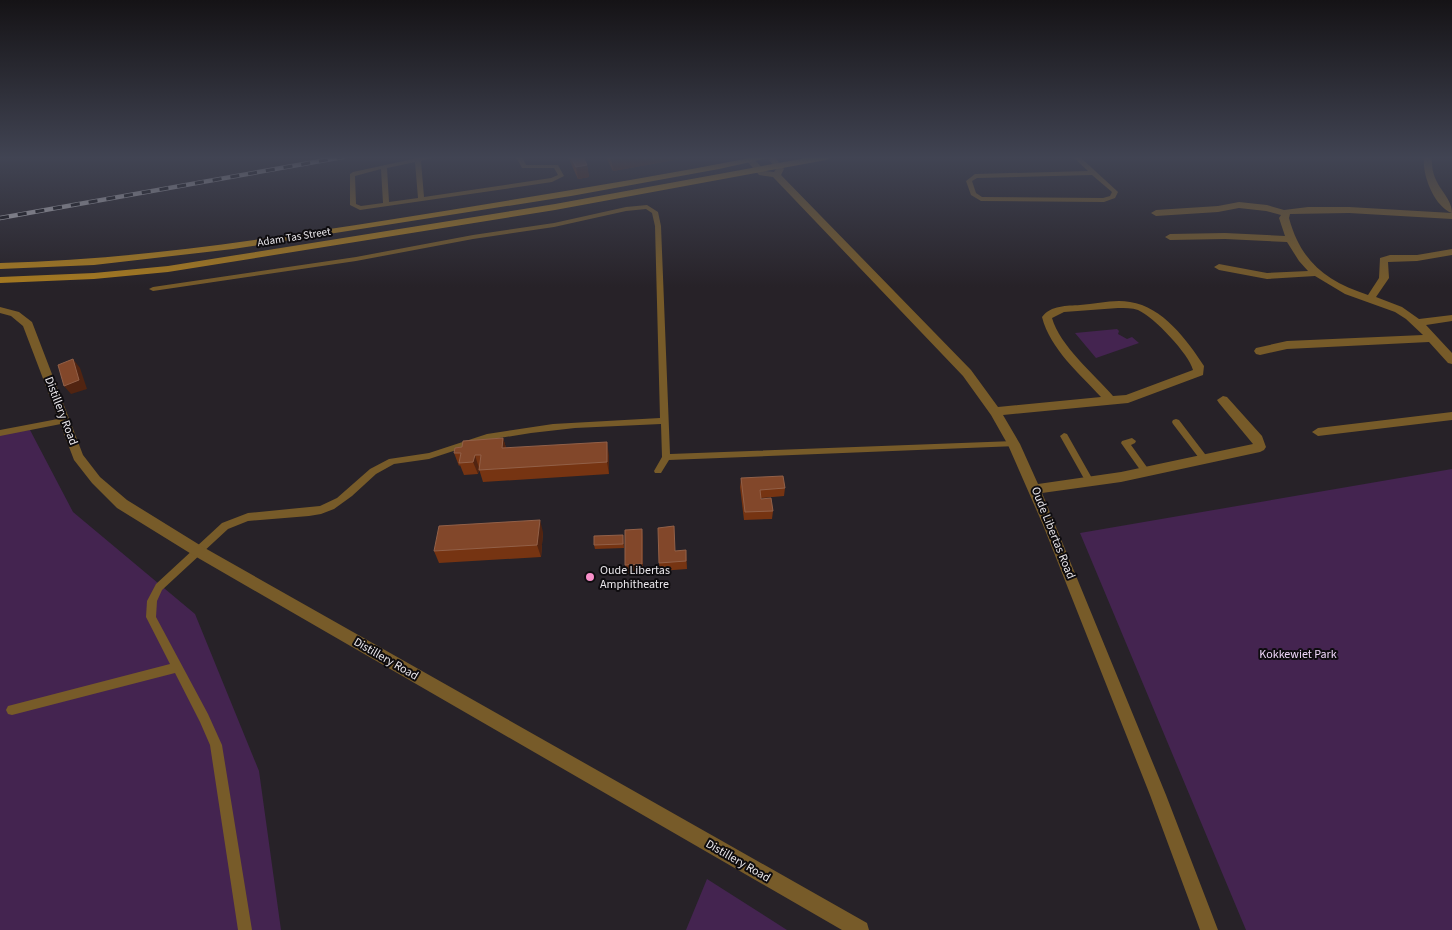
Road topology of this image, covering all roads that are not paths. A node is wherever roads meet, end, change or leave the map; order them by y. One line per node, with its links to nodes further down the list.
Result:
1 (353, 200): 8 (lane)
2 (386, 200): 8 (lane)
3 (411, 200): 8 (lane)
4 (522, 200): 16 (main road, Adam Tas Street)
5 (594, 200): 19 (main road, Adam Tas Street)
6 (800, 200): 30 (street, Oude Libertas Road)
7 (1444, 200): 9 (street)
8 (386, 204)
9 (1452, 210)
10 (1156, 213): 11 (street)
11 (1285, 213): 12 (street); 14 (street)
12 (1452, 216)
13 (1170, 237): 14 (street)
14 (1289, 239): 18 (street)
15 (1452, 252): 21 (street)
16 (0, 266)
17 (1219, 267): 18 (street)
18 (1318, 273): 21 (street)
19 (0, 280)
20 (153, 289): 33 (lane)
21 (1370, 299): 24 (street)
22 (0, 310): 32 (street, Distillery Road)
23 (1452, 318): 24 (street)
24 (1416, 323): 25 (street)
25 (1431, 338): 26 (street); 27 (street)
26 (1260, 351)
27 (1452, 360)
28 (1110, 400): 28 (street); 30 (street)
29 (1223, 400): 41 (street)
30 (995, 412): 39 (street, Oude Libertas Road)
31 (1452, 416): 35 (street)
32 (63, 421): 36 (lane); 46 (street, Distillery Road)
33 (664, 421): 40 (lane); 46 (lane)
34 (1176, 422): 41 (lane)
35 (1318, 432)
36 (0, 433)
37 (1064, 436): 44 (lane)
38 (1132, 441): 43 (lane)
39 (1014, 444): 40 (lane); 45 (street, Oude Libertas Road)
40 (666, 457): 42 (lane)
41 (1205, 460): 43 (street)
42 (658, 471)
43 (1146, 472): 44 (street)
44 (1090, 482): 45 (street)
45 (1035, 489): 51 (street, Oude Libertas Road)
46 (198, 551): 47 (lane); 50 (street, Distillery Road)
47 (177, 667): 48 (lane); 49 (lane)
48 (12, 710)
49 (245, 930)
50 (860, 930)
51 (1209, 930)

